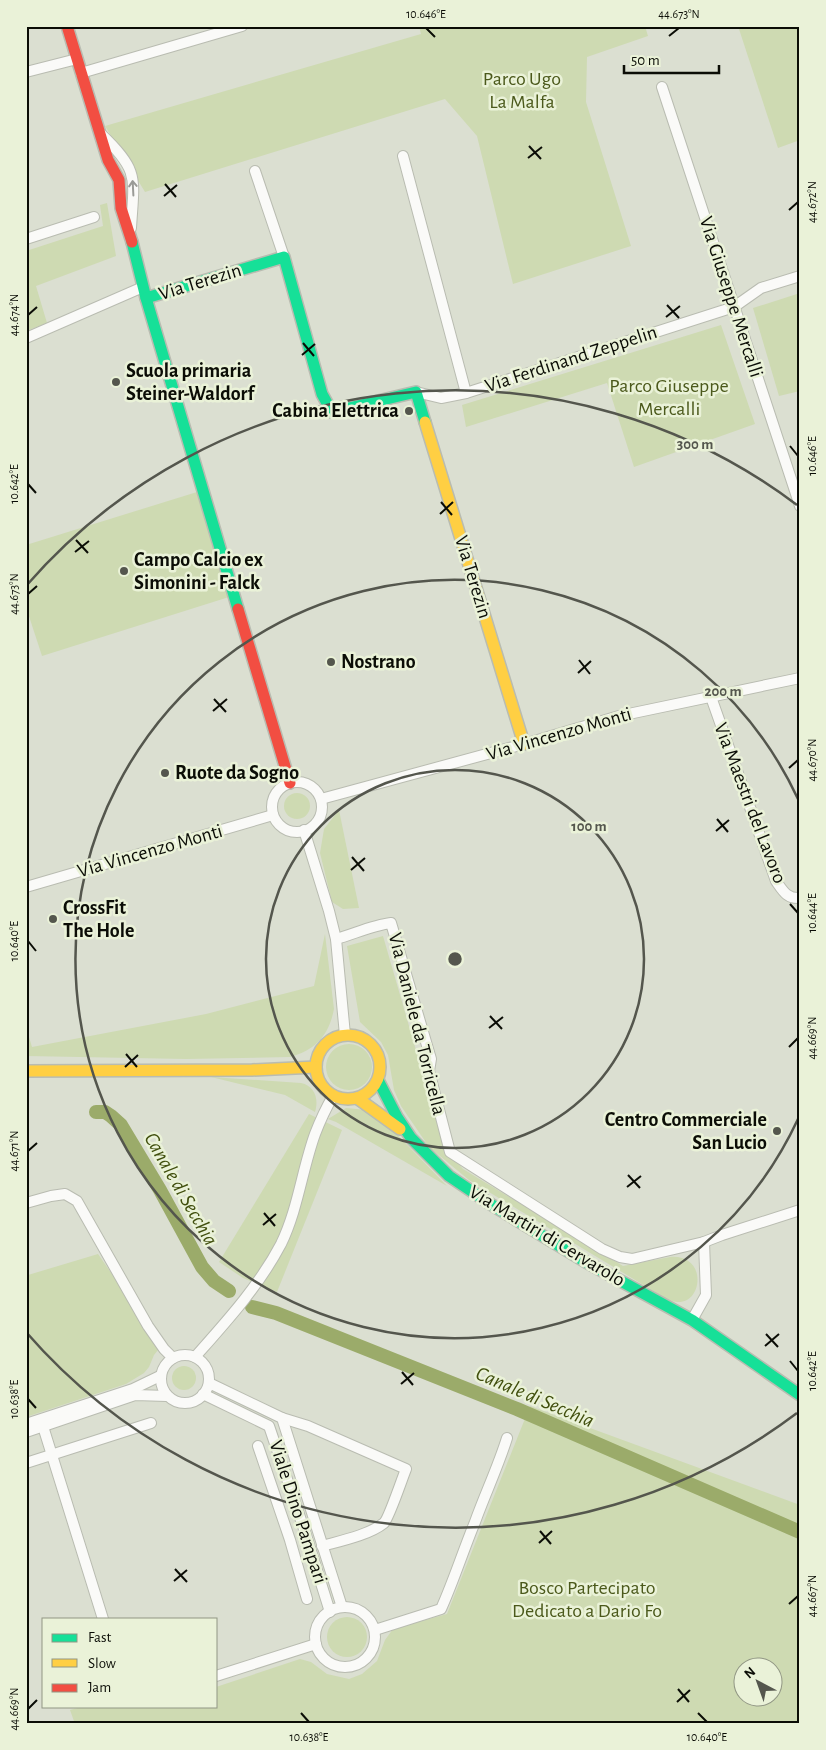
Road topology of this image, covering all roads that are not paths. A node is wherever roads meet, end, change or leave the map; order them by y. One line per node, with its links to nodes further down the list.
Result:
1 (68, 26): 3 (street)
2 (242, 26): 5 (street)
3 (77, 59): 4 (street); 5 (street)
4 (26, 72)
5 (81, 73): 13 (street)
6 (662, 87): 14 (street, Via Giuseppe Mercalli)
7 (403, 156): 17 (street, Via Ferdinand Zeppelin)
8 (254, 172): 11 (street)
9 (94, 217): 10 (street)
10 (26, 239)
11 (284, 257): 13 (street, Via Terezin); 16 (street)
12 (800, 276): 14 (street, Via Ferdinand Zeppelin)
13 (144, 292): 15 (street); 23 (street)
14 (734, 307): 17 (street, Via Ferdinand Zeppelin); 18 (street, Via Giuseppe Mercalli)
15 (26, 338)
16 (416, 392): 17 (street, Via Ferdinand Zeppelin); 22 (street, Via Terezin)
17 (466, 393)
18 (795, 478): 19 (street, Via Giuseppe Mercalli)
19 (800, 506)
20 (800, 678): 21 (street, Via Vincenzo Monti)
21 (711, 697): 22 (street, Via Vincenzo Monti); 28 (street, Via Maestri del Lavoro)
22 (524, 744): 24 (street, Via Vincenzo Monti)
23 (290, 783): 24 (street); 25 (street)
24 (320, 799): 26 (street)
25 (273, 815): 26 (street); 27 (street, Via Vincenzo Monti)
26 (304, 830): 29 (street)
27 (26, 887)
28 (800, 898)
29 (336, 939): 30 (street); 37 (street, Via Daniele da Torricella)
30 (346, 1035): 31 (street); 33 (street, Via Martiri di Cervarolo)
31 (316, 1067): 32 (street); 34 (street)
32 (26, 1071)
33 (378, 1080): 35 (street); 36 (street, Via Martiri di Cervarolo)
34 (333, 1096): 35 (street); 42 (street)
35 (358, 1098): 36 (street, Via Martiri di Cervarolo)
36 (411, 1138): 41 (street, Via Martiri di Cervarolo)
37 (450, 1152): 40 (street, Via Martiri di Cervarolo)
38 (26, 1203): 43 (street)
39 (800, 1210): 40 (street, Via Martiri di Cervarolo)
40 (704, 1242): 41 (street)
41 (692, 1320): 47 (street, Via Martiri di Cervarolo)
42 (195, 1357): 43 (street); 45 (street)
43 (172, 1358): 44 (street)
44 (160, 1376): 48 (street); 50 (street)
45 (209, 1383): 46 (street); 49 (street, Viale Dino Pampari)
46 (203, 1394): 48 (street); 58 (street, Viale Dino Pampari)
47 (800, 1395)
48 (167, 1396): 50 (street)
49 (282, 1418): 60 (street, Viale Dino Pampari); 60 (street, Viale Dino Pampari)
50 (42, 1423): 52 (street); 53 (street); 56 (street)
51 (151, 1423): 56 (street)
52 (26, 1424)
53 (26, 1432)
54 (507, 1438): 65 (street)
55 (258, 1446): 59 (street)
56 (52, 1455): 57 (street); 64 (street)
57 (26, 1464)
58 (306, 1535): 59 (street); 63 (street, Viale Dino Pampari)
59 (290, 1540): 61 (street)
60 (322, 1546): 62 (street, Viale Dino Pampari)
61 (307, 1599)
62 (342, 1608): 63 (street, Viale Dino Pampari); 65 (street, Viale Dino Pampari)
63 (330, 1612): 66 (street)
64 (104, 1618)
65 (375, 1630): 66 (street)
66 (316, 1644): 67 (street)
67 (218, 1675)

